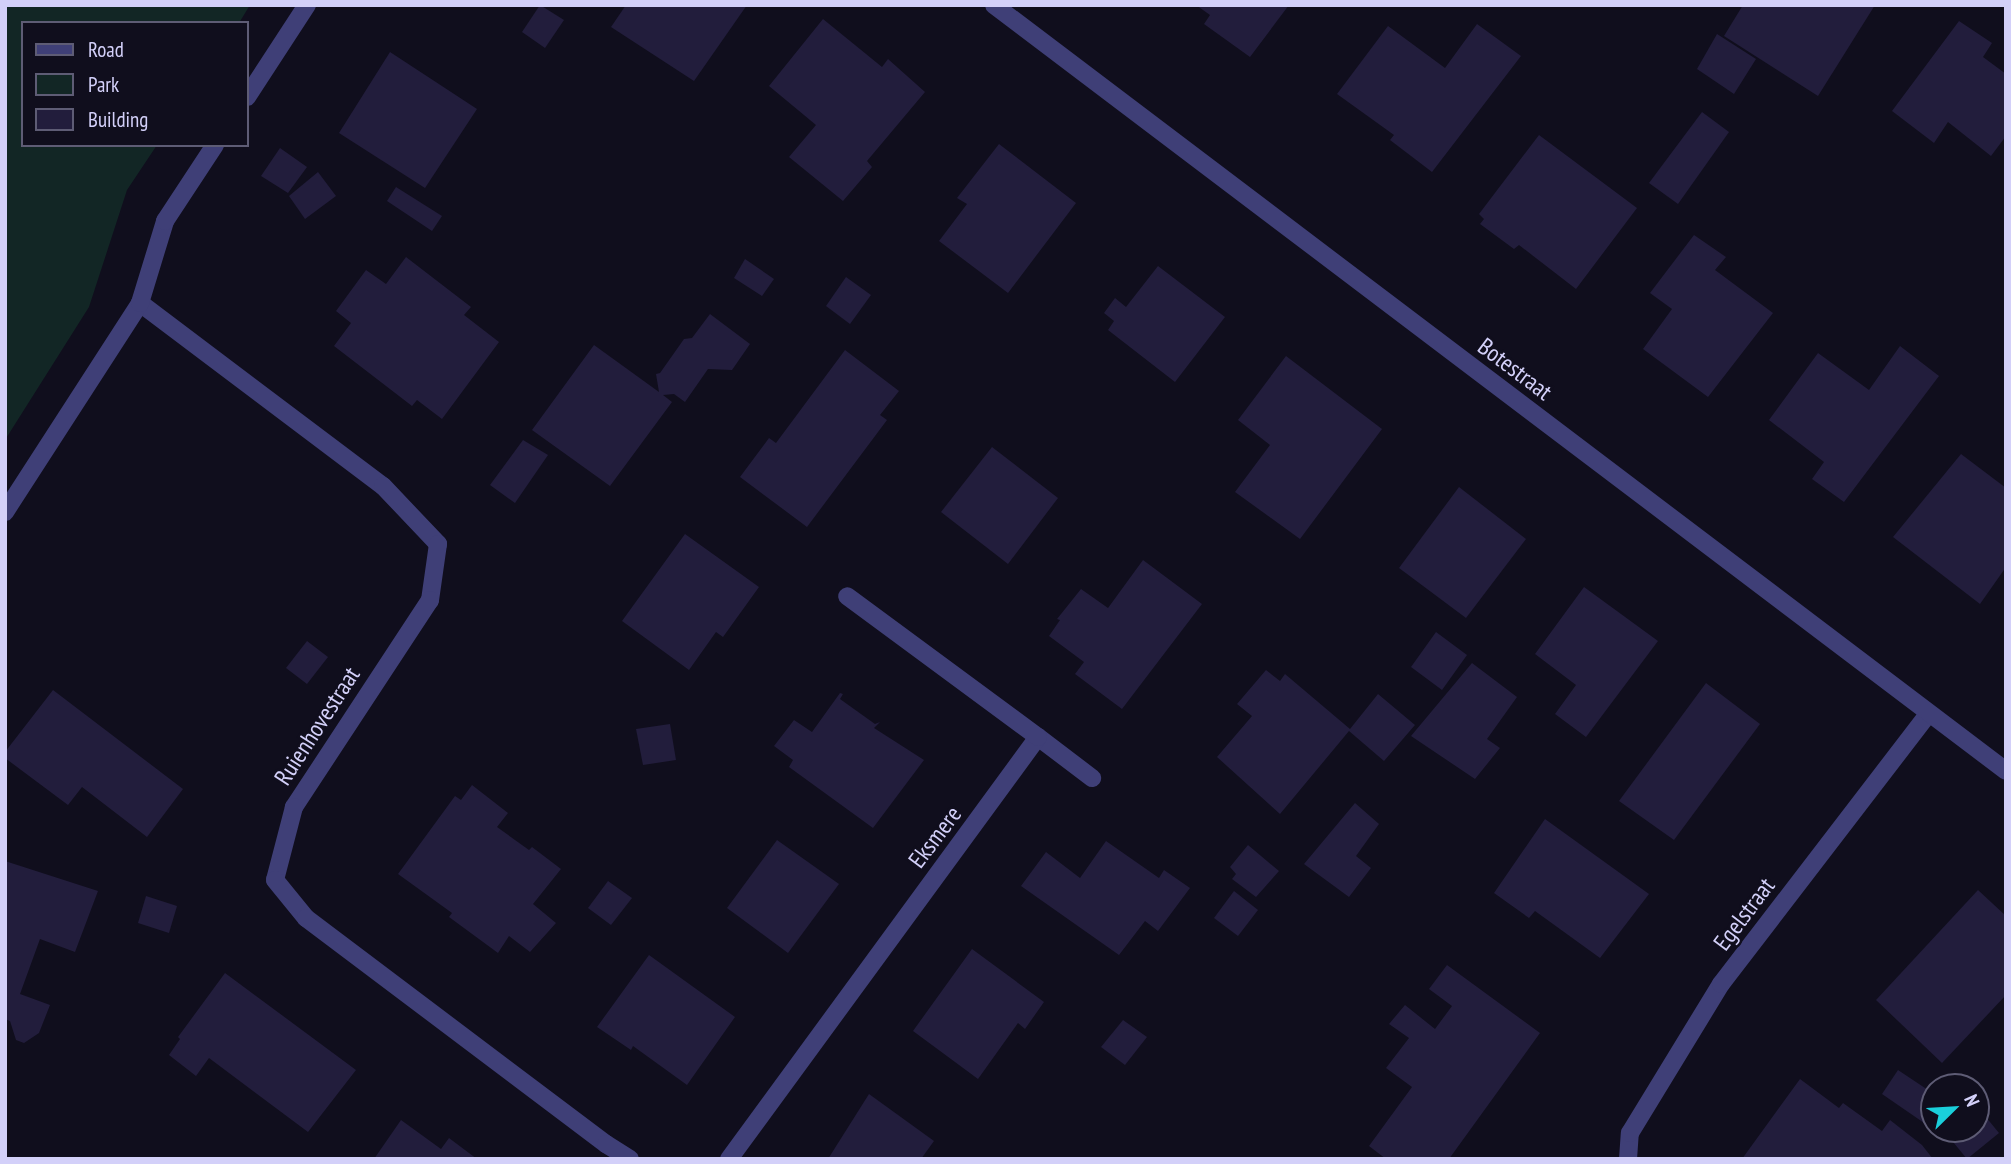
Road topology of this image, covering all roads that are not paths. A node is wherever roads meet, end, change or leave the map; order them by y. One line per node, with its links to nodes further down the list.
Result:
1 (307, 5): 3 (street)
2 (994, 5): 8 (street, Botestraat)
3 (248, 95)
4 (214, 147): 5 (street)
5 (140, 303): 6 (street); 12 (street, Ruienhovestraat)
6 (5, 512)
7 (847, 596): 9 (street)
8 (1928, 714): 10 (street, Botestraat); 14 (street, Egelstraat)
9 (1038, 737): 11 (street); 13 (street, Eksmere)
10 (2006, 771)
11 (1092, 778)
12 (630, 1159)
13 (729, 1159)
14 (1628, 1159)

